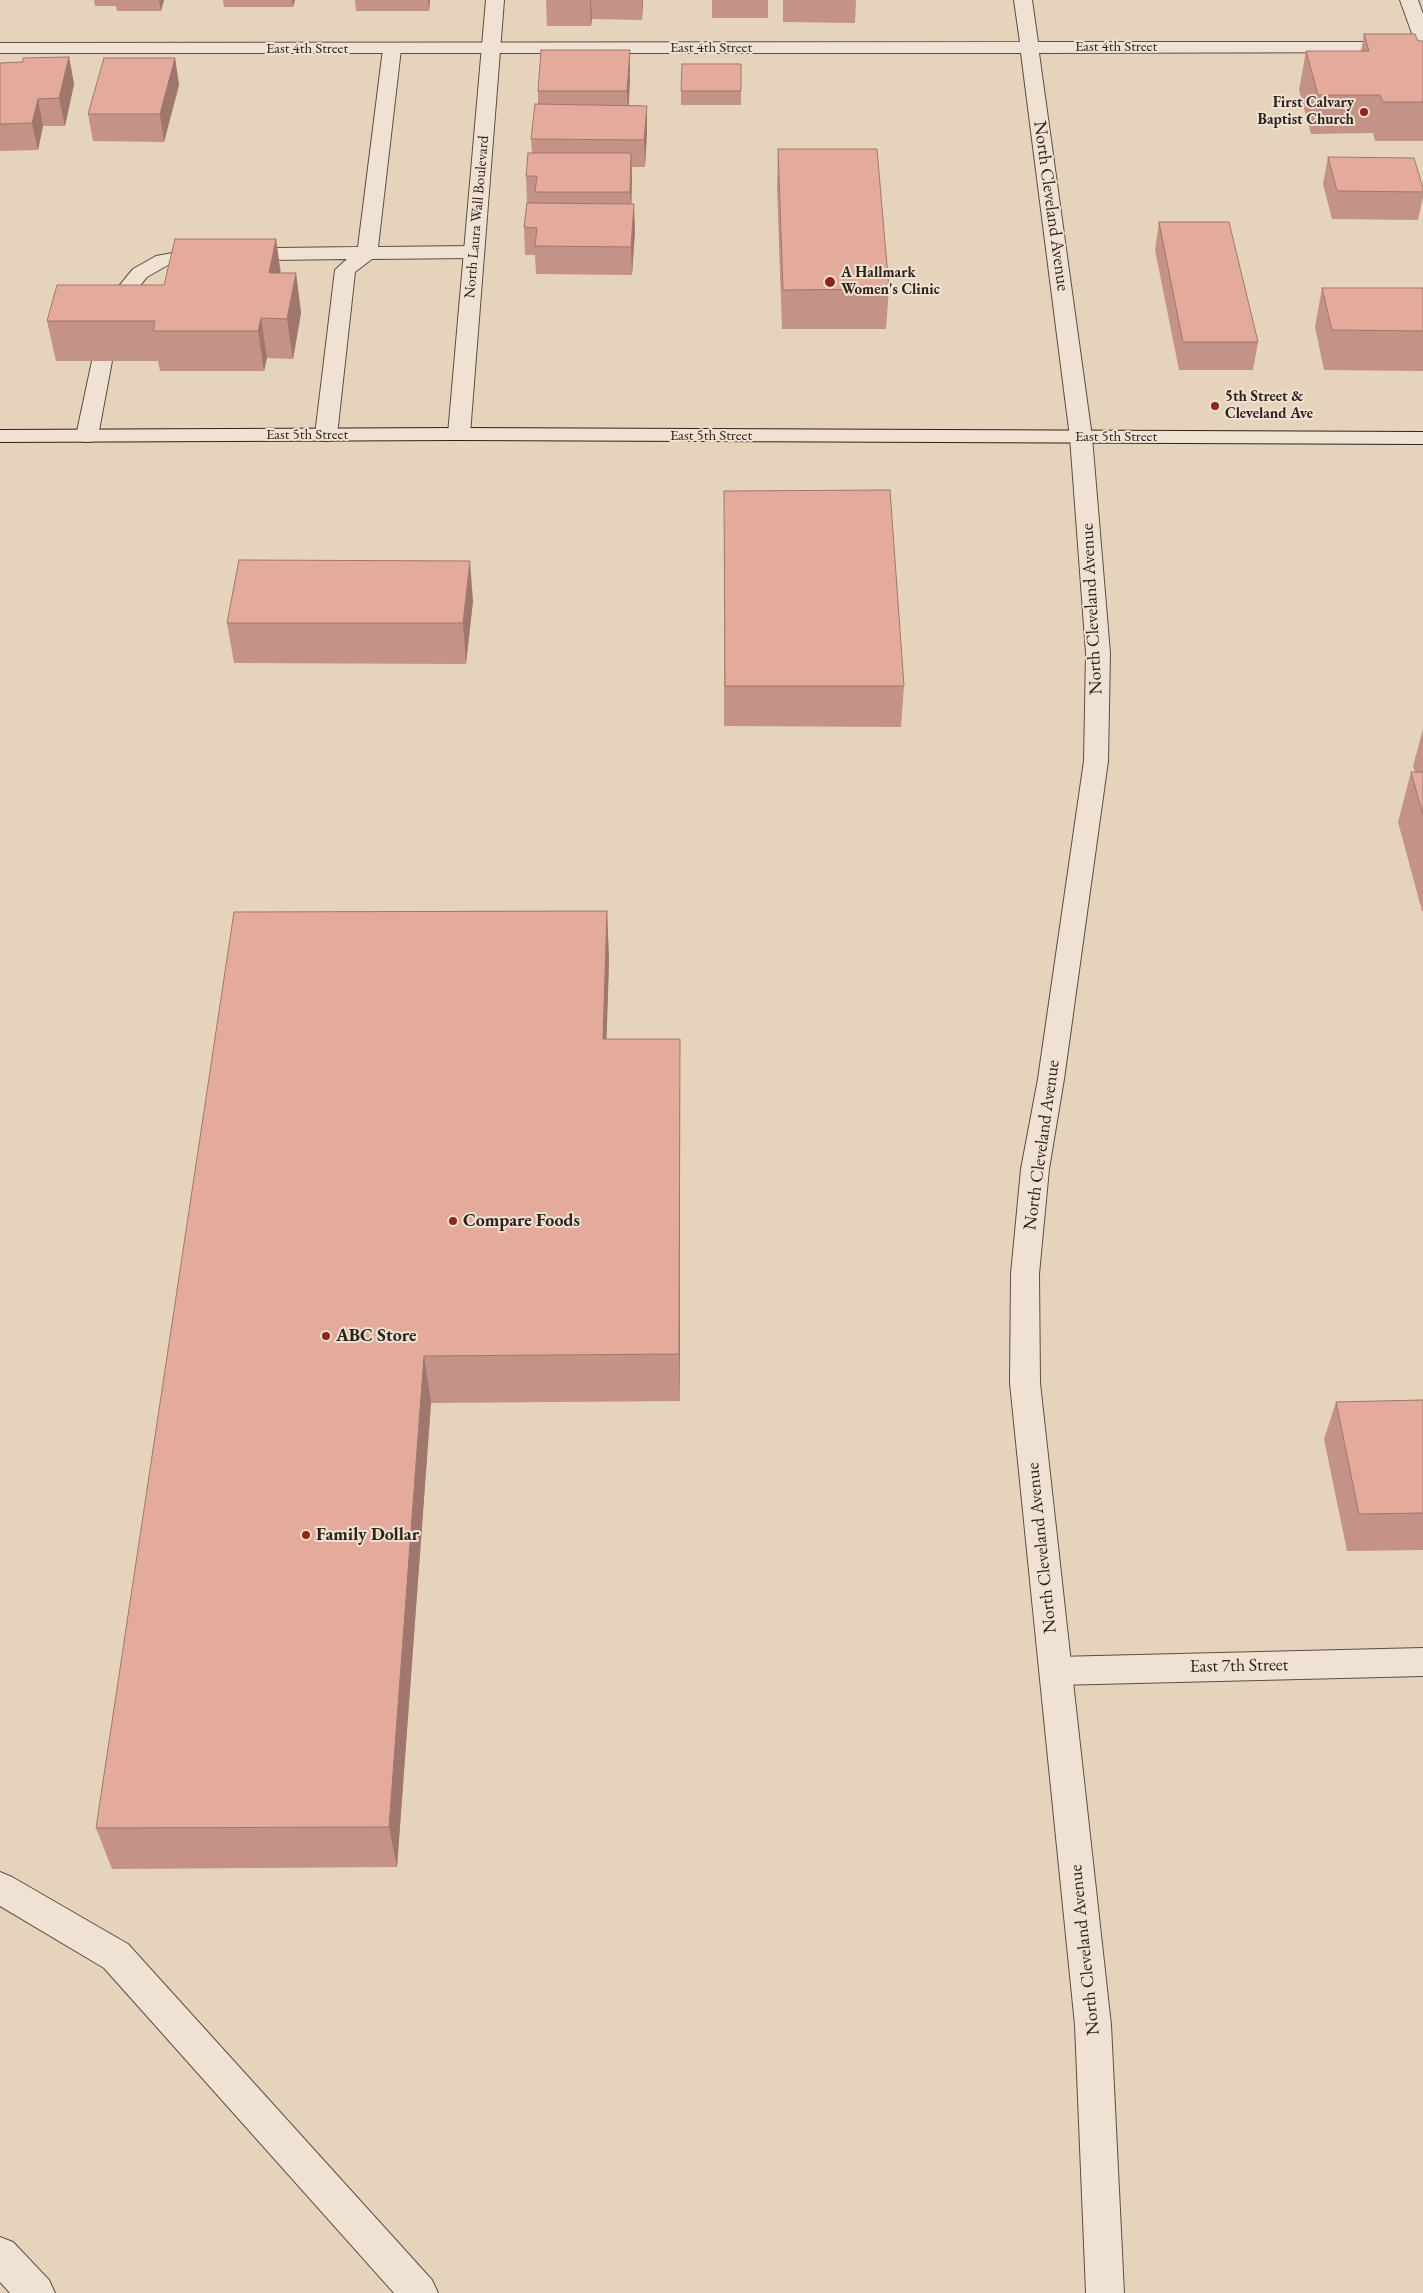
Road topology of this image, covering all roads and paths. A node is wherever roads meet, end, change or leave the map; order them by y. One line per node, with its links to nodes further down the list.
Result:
1 (495, 0): 9 (street, North Laura Wall Boulevard)
2 (1023, 0): 5 (street, North Cleveland Avenue)
3 (1409, 0): 4 (street)
4 (1423, 39)
5 (1029, 46): 6 (street, East 4th Street); 9 (street, East 4th Street); 18 (street, North Cleveland Avenue)
6 (1423, 47)
7 (0, 48): 8 (street, East 4th Street)
8 (392, 49): 9 (street, East 4th Street); 11 (street)
9 (492, 49): 10 (street, North Laura Wall Boulevard)
10 (474, 252): 11 (street); 14 (street, North Laura Wall Boulevard)
11 (367, 253): 12 (street); 15 (street)
12 (110, 325)
13 (102, 361): 17 (street)
14 (459, 434): 15 (street, East 5th Street); 18 (street, East 5th Street)
15 (326, 435): 17 (street, East 5th Street)
16 (0, 436): 17 (street, East 5th Street)
17 (88, 436)
18 (1081, 437): 19 (street, East 5th Street); 21 (street, North Cleveland Avenue)
19 (1423, 438)
20 (1423, 1662): 21 (street, East 7th Street)
21 (1056, 1671): 26 (street, North Cleveland Avenue)
22 (0, 1888): 25 (street)
23 (0, 2255): 24 (street)
24 (36, 2293)
25 (419, 2293)
26 (1105, 2293)

